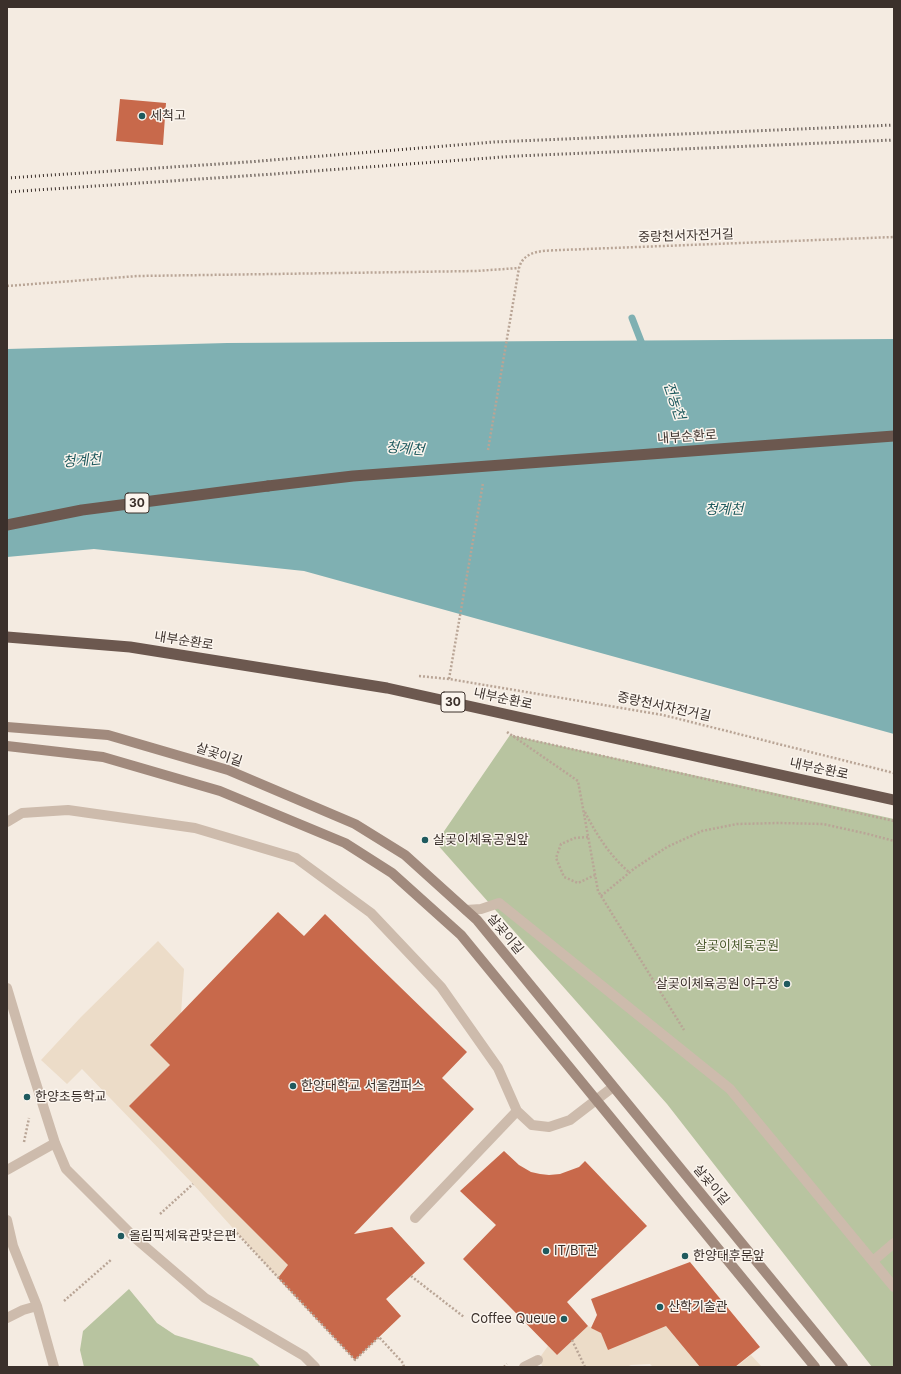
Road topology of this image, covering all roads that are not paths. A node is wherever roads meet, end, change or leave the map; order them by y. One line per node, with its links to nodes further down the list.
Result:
1 (894, 436): 2 (highway, 내부순환로 / 30, bridge)
2 (7, 525)
3 (7, 637): 6 (highway, 내부순환로 / 30, bridge)
4 (7, 727): 8 (main road, 살곶이길)
5 (7, 746): 11 (main road)
6 (894, 800)
7 (7, 822): 12 (street)
8 (466, 910): 10 (main road, 살곶이길); 18 (street)
9 (7, 988): 13 (street)
10 (613, 1087): 11 (street); 27 (main road, 살곶이길)
11 (596, 1101): 12 (street); 26 (main road)
12 (517, 1111): 15 (street)
13 (55, 1144): 14 (street); 24 (street)
14 (7, 1170)
15 (415, 1218)
16 (7, 1220): 20 (street)
17 (894, 1243): 18 (street)
18 (873, 1262): 19 (street)
19 (894, 1287)
20 (37, 1306): 21 (street); 23 (street)
21 (7, 1318)
22 (538, 1360): 25 (street)
23 (54, 1367)
24 (315, 1367)
25 (524, 1367)
26 (815, 1367)
27 (843, 1367)

